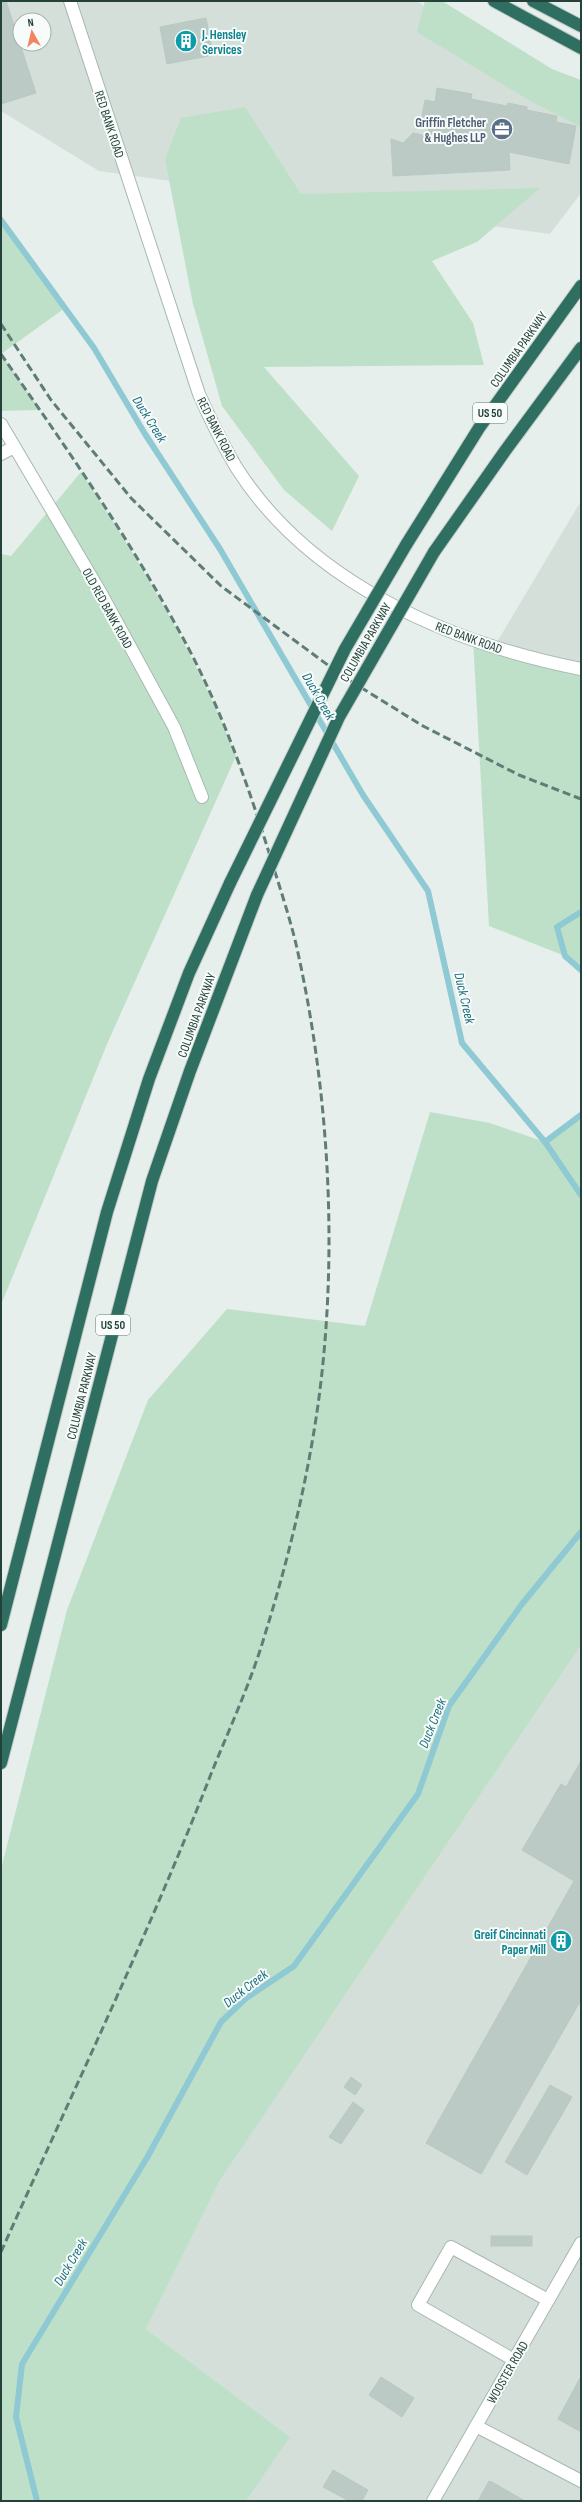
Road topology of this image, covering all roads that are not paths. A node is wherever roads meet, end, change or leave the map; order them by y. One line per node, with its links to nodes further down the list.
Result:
1 (70, 1): 11 (street, RED BANK ROAD)
2 (494, 1): 5 (highway)
3 (533, 1): 4 (highway)
4 (581, 26)
5 (581, 48)
6 (581, 286): 13 (highway, COLUMBIA PARKWAY / US 50, bridge)
7 (581, 348): 14 (highway, COLUMBIA PARKWAY / US 50, bridge)
8 (1, 424): 9 (street, OLD RED BANK ROAD)
9 (14, 447): 10 (street); 12 (street, OLD RED BANK ROAD)
10 (1, 454)
11 (581, 669)
12 (202, 797)
13 (1, 1625)
14 (1, 1764)
15 (581, 2243): 16 (street, WOOSTER ROAD)
16 (548, 2300): 17 (street, WOOSTER ROAD); 17 (street)
17 (514, 2360): 18 (street, WOOSTER ROAD)
18 (476, 2426): 19 (street); 20 (street, WOOSTER ROAD)
19 (581, 2481)
20 (433, 2501)

